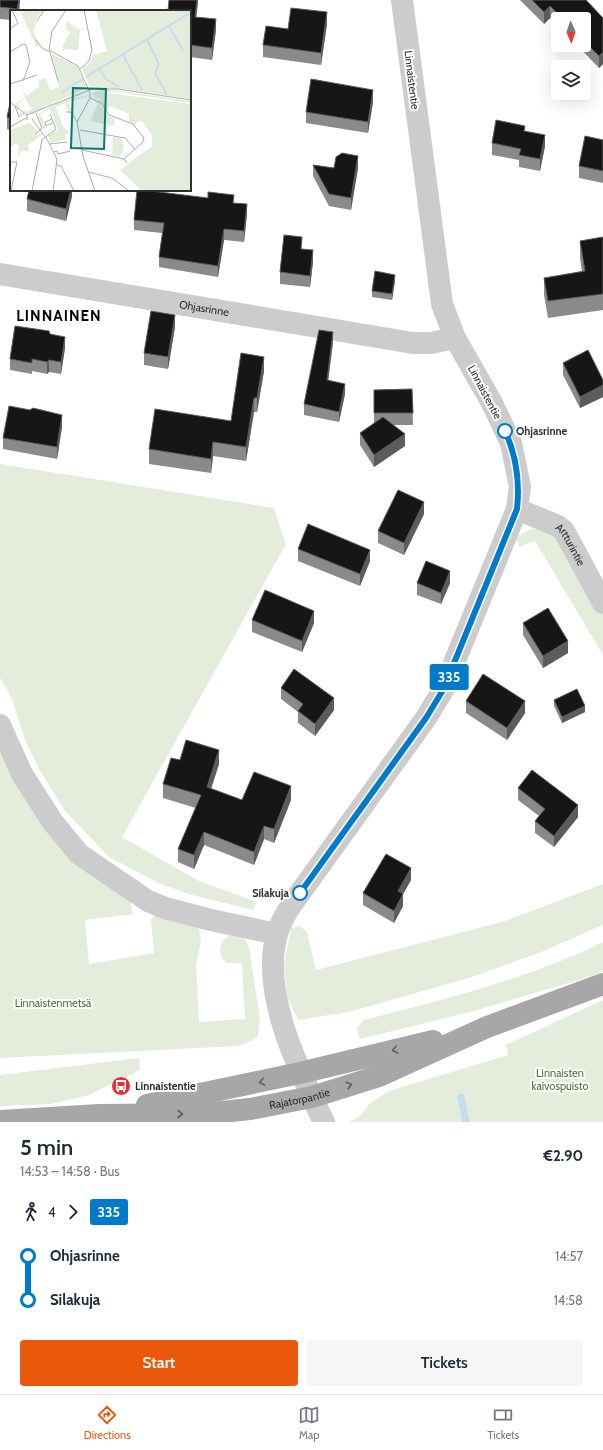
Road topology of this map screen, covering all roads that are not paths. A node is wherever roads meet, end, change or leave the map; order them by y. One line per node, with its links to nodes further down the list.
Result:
1 (402, 0): 3 (street, Linnaistentie)
2 (0, 274): 3 (street, Ohjasrinne)
3 (455, 338): 4 (street, Linnaistentie)
4 (517, 509): 5 (street, Artturintie); 7 (street, Linnaistentie)
5 (603, 603)
6 (0, 725): 7 (street)
7 (277, 934): 10 (street, Linnaistentie)
8 (603, 984): 9 (main road, Rajatorpantie)
9 (487, 1027): 10 (main road, Rajatorpantie, one-way to 10); 11 (main road, Rajatorpantie, one-way to 9)
10 (300, 1073): 11 (street, Linnaistentie); 12 (main road, Rajatorpantie, one-way to 12)
11 (312, 1097): 12 (main road, Rajatorpantie, one-way to 11); 14 (street, Linnaistentie)
12 (99, 1115): 13 (main road, Rajatorpantie)
13 (0, 1121)
14 (324, 1122)

